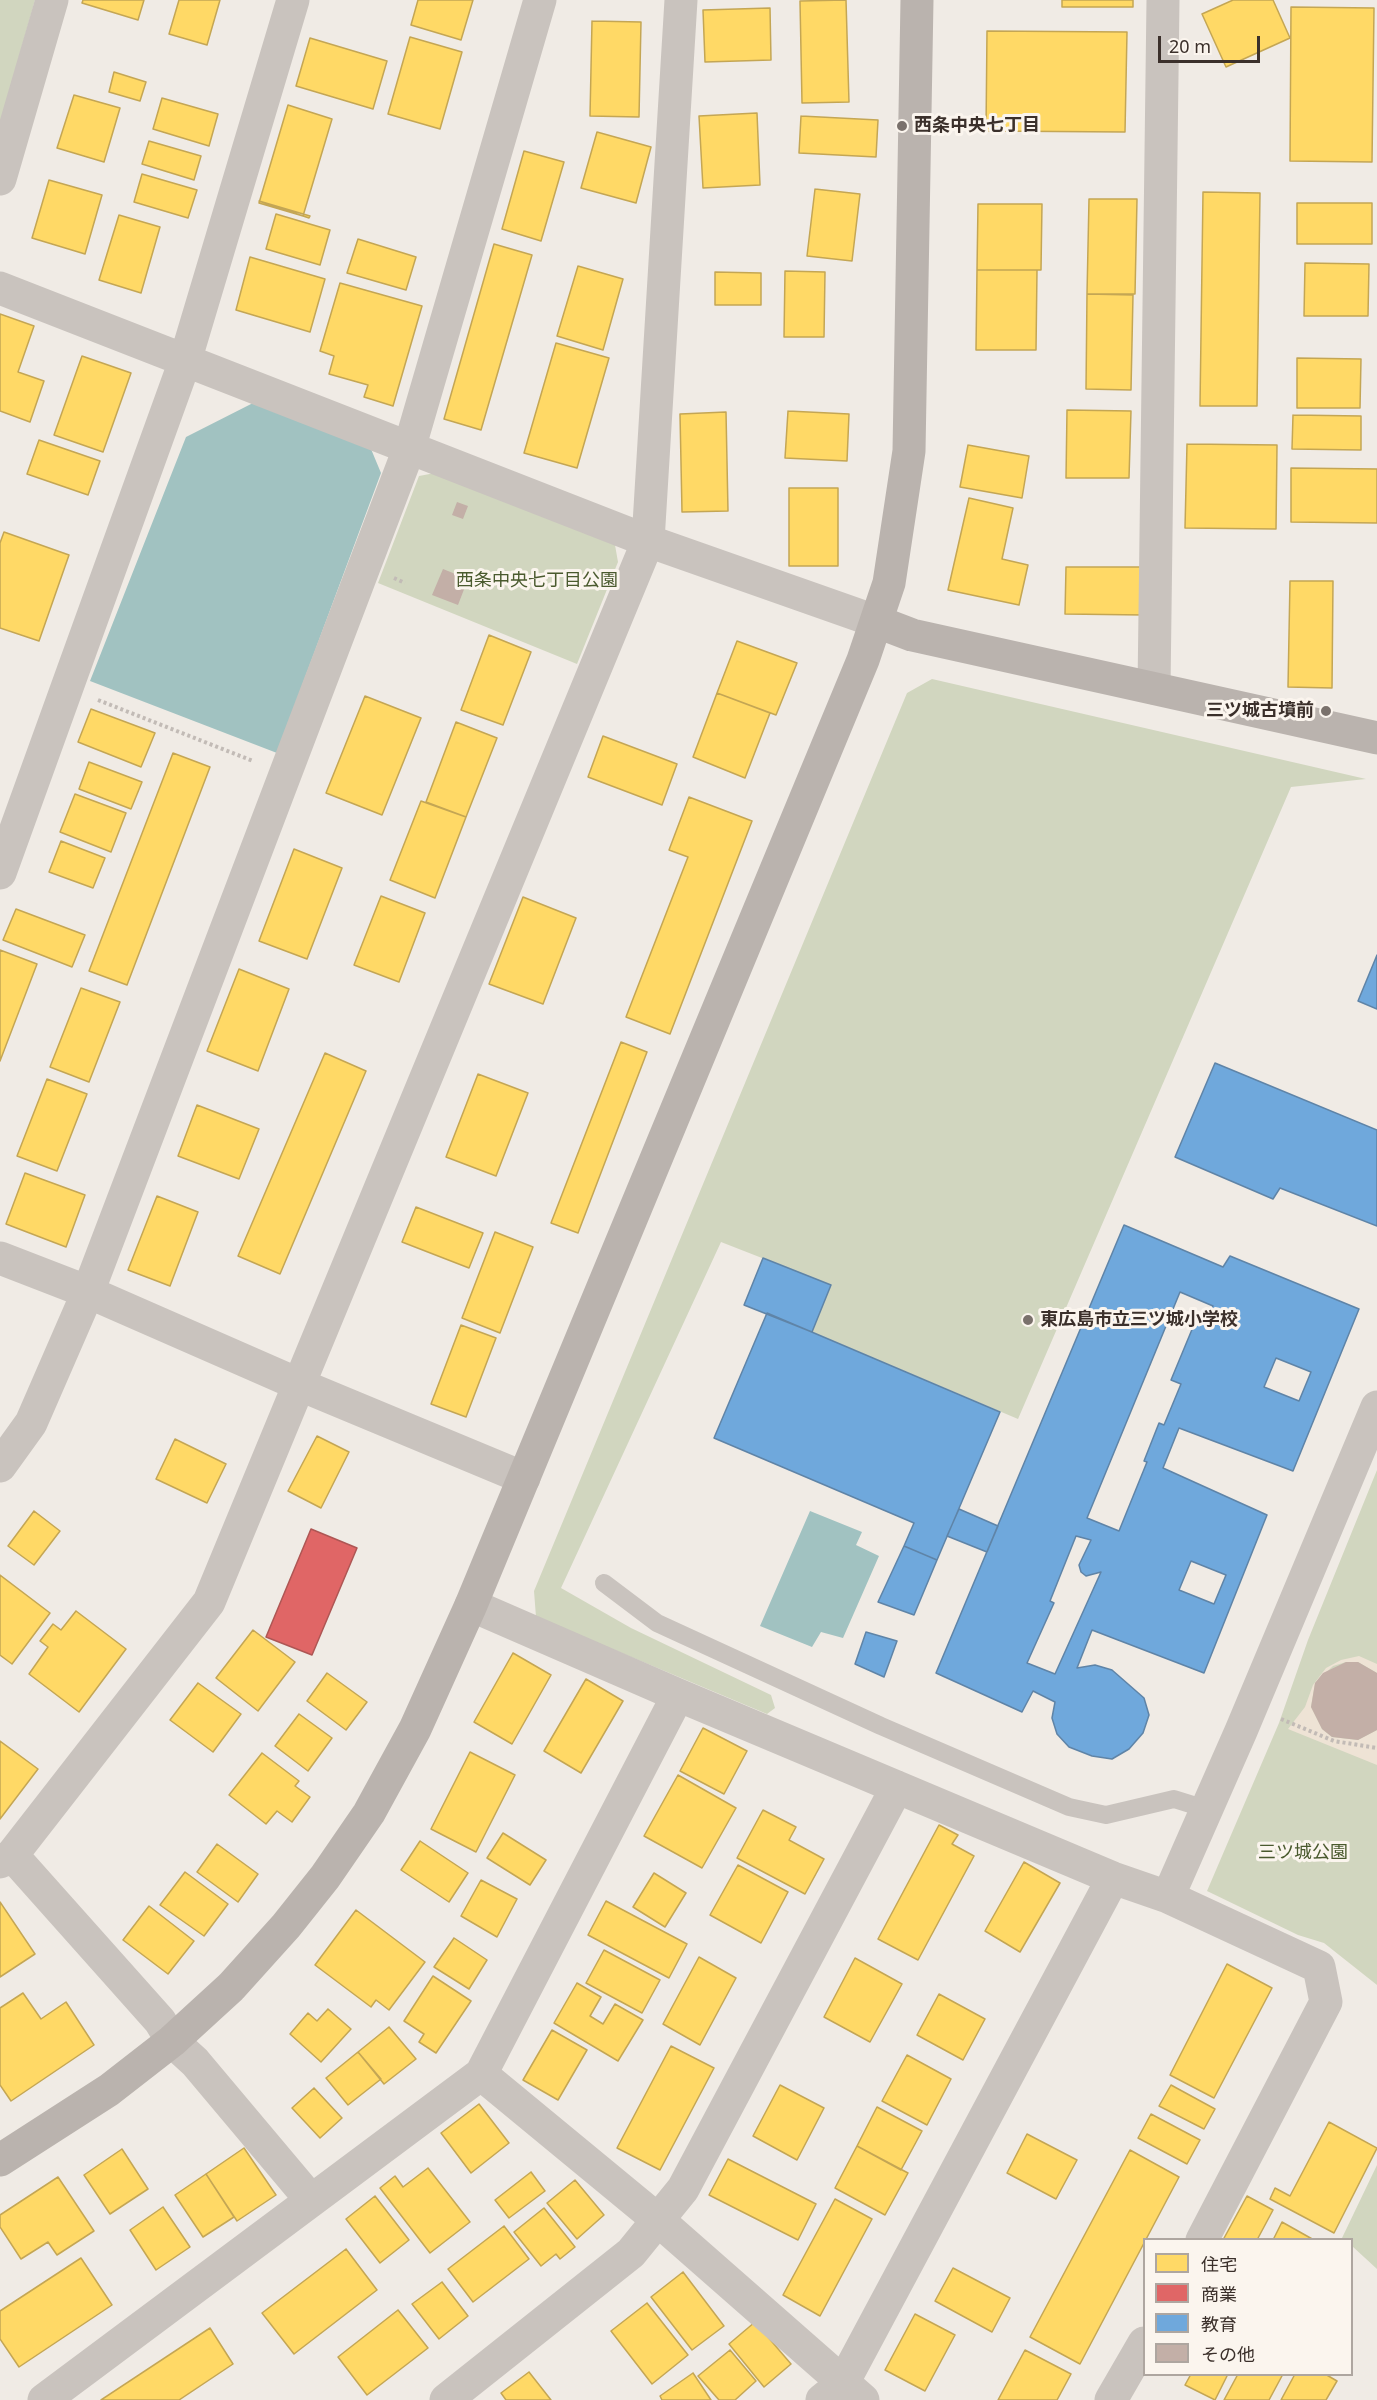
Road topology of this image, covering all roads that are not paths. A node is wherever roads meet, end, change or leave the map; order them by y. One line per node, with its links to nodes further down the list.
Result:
1 (52, 0): 7 (street)
2 (293, 0): 9 (street)
3 (540, 0): 10 (street)
4 (681, 0): 11 (street)
5 (917, 0): 12 (street)
6 (1163, 0): 13 (street)
7 (0, 179)
8 (0, 288): 9 (street)
9 (185, 361): 10 (street); 15 (street)
10 (409, 449): 11 (street); 17 (street)
11 (648, 541): 12 (street); 18 (street)
12 (878, 622): 13 (street); 21 (street)
13 (1154, 688): 14 (street)
14 (1377, 738)
15 (0, 873)
16 (0, 1258): 17 (street)
17 (88, 1292): 18 (street); 20 (street)
18 (298, 1384): 21 (street); 27 (street)
19 (1377, 1407): 26 (street)
20 (0, 1466)
21 (524, 1478): 23 (street)
22 (604, 1584): 26 (lane)
23 (471, 1605): 24 (street); 30 (street)
24 (678, 1695): 25 (street); 31 (street)
25 (897, 1787): 28 (street); 34 (street)
26 (1206, 1809): 29 (street)
27 (6, 1859): 30 (street)
28 (1113, 1878): 29 (street); 37 (street)
29 (1168, 1897): 35 (street)
30 (172, 2041): 32 (street); 33 (street)
31 (481, 2074): 33 (street); 34 (street)
32 (0, 2160)
33 (311, 2200): 38 (street)
34 (658, 2220): 37 (street); 39 (street)
35 (1203, 2238)
36 (1143, 2345): 40 (street)
37 (843, 2394)
38 (44, 2400)
39 (446, 2400)
40 (1111, 2400)

